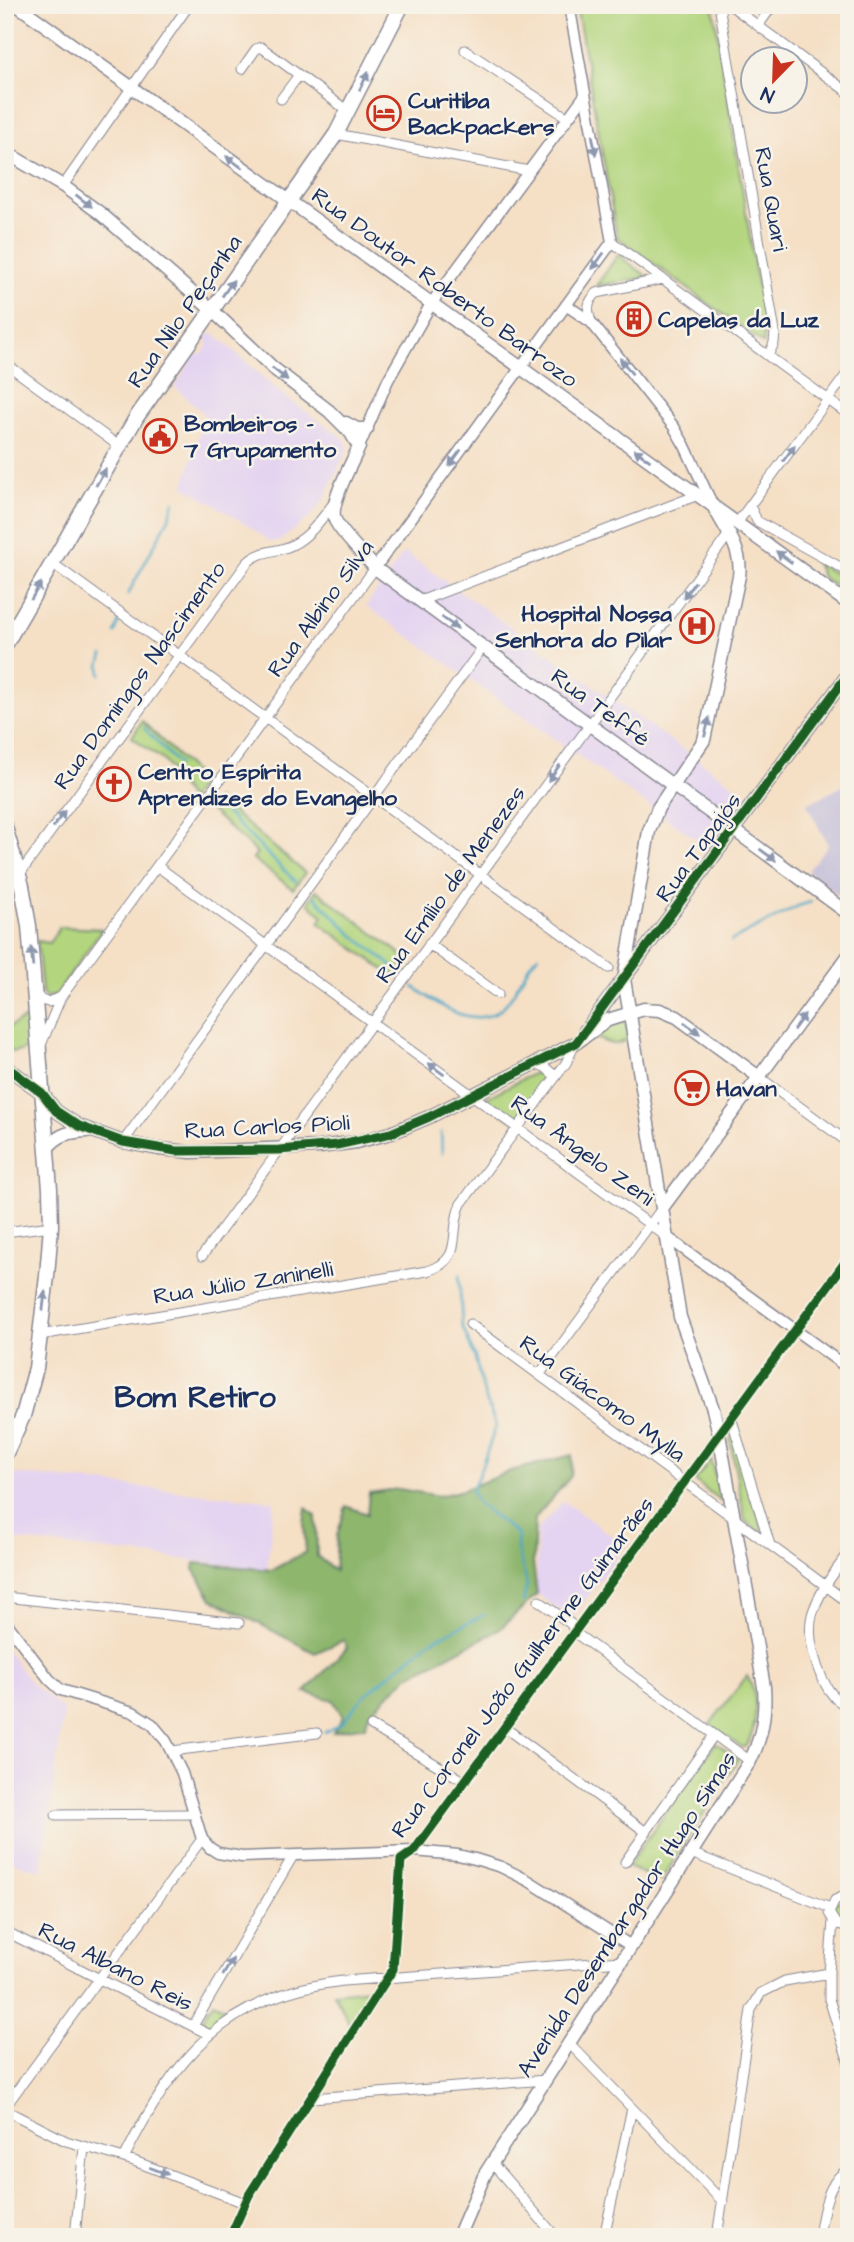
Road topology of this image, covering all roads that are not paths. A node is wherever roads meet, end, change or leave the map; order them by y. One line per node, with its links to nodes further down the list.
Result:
1 (17, 5): 12 (main road, Rua Doutor Roberto Barrozo)
2 (569, 5): 14 (street)
3 (719, 5): 29 (street, Rua Quari)
4 (730, 5): 8 (street)
5 (773, 5): 8 (street)
6 (185, 7): 12 (street)
7 (395, 8): 16 (main road, Rua Nilo Peçanha, one-way to 7)
8 (758, 26): 13 (street)
9 (465, 50): 17 (street)
10 (242, 69): 11 (street)
11 (299, 75): 15 (street); 16 (street)
12 (131, 88): 21 (street); 22 (main road, Rua Doutor Roberto Barrozo, one-way to 12)
13 (849, 93)
14 (585, 95): 17 (street, Rua Domingos Nascimento); 23 (street, one-way to 23)
15 (281, 99)
16 (348, 111): 18 (main road, Rua Nilo Peçanha)
17 (568, 118): 20 (street, Rua Domingos Nascimento)
18 (336, 134): 20 (street); 22 (main road, Rua Nilo Peçanha)
19 (5, 152): 21 (main road)
20 (529, 172): 25 (street, Rua Domingos Nascimento)
21 (63, 186): 27 (main road, one-way to 27)
22 (290, 202): 25 (main road, Rua Doutor Roberto Barrozo); 27 (main road, Rua Nilo Peçanha, one-way to 22)
23 (612, 242): 24 (street); 26 (street, Rua Albino Silva, one-way to 26)
24 (663, 279): 28 (street); 29 (street)
25 (431, 303): 31 (main road, Rua Doutor Roberto Barrozo); 36 (street, Rua Domingos Nascimento)
26 (566, 305): 28 (street); 31 (street, Rua Albino Silva)
27 (212, 310): 34 (main road, one-way to 34); 37 (main road, Rua Nilo Peçanha)
28 (591, 322): 39 (street, one-way to 28)
29 (768, 356): 33 (street)
30 (5, 363): 37 (street)
31 (521, 368): 39 (main road, Rua Doutor Roberto Barrozo, one-way to 31); 49 (street, Rua Albino Silva, one-way to 49)
32 (849, 370): 33 (street)
33 (828, 400): 35 (street); 42 (street, one-way to 33)
34 (329, 411): 36 (main road); 38 (main road)
35 (849, 415)
36 (367, 429): 38 (street, Rua Domingos Nascimento)
37 (120, 446): 48 (main road, Rua Nilo Peçanha, one-way to 37)
38 (359, 447): 40 (main road, Rua Domingos Nascimento)
39 (700, 489): 41 (main road, Rua Doutor Roberto Barrozo); 51 (street)
40 (335, 502): 44 (main road); 45 (street, Rua Domingos Nascimento)
41 (713, 506): 43 (main road, Rua Doutor Roberto Barrozo); 47 (main road, Avenida Desembargador Hugo Simas)
42 (750, 506): 43 (street); 50 (street)
43 (737, 523): 46 (main road, Rua Doutor Roberto Barrozo)
44 (338, 525): 45 (street, Rua Domingos Nascimento); 49 (main road, Rua Teffé)
45 (314, 528): 55 (street, Rua Domingos Nascimento)
46 (750, 533): 47 (main road); 52 (main road, Rua Doutor Roberto Barrozo, one-way to 46)
47 (729, 534): 58 (street, Rua Emílio de Menezes, one-way to 58); 59 (main road, Avenida Desembargador Hugo Simas, one-way to 47)
48 (52, 563): 53 (main road, Rua Nilo Peçanha, one-way to 48); 55 (street)
49 (375, 568): 51 (main road, Rua Teffé); 57 (street, Rua Albino Silva)
50 (849, 572)
51 (420, 601): 54 (main road, Rua Teffé, one-way to 54)
52 (849, 604)
53 (5, 645)
54 (483, 647): 58 (main road, Rua Teffé); 60 (street)
55 (179, 655): 57 (street); 65 (street, Rua Domingos Nascimento, one-way to 55)
56 (849, 673): 62 (main road, Rua Tapajós)
57 (265, 718): 60 (street); 63 (street, Rua Albino Silva)
58 (590, 725): 59 (main road, Rua Teffé); 64 (street, Rua Emílio de Menezes, one-way to 64)
59 (673, 785): 62 (main road, Rua Teffé); 67 (main road, Avenida Desembargador Hugo Simas)
60 (374, 797): 64 (street); 70 (street)
61 (5, 827): 65 (main road)
62 (734, 830): 66 (main road, Rua Teffé, one-way to 66); 68 (main road, Rua Tapajós)
63 (157, 866): 70 (street, Rua Ângelo Zeni); 76 (street, Rua Albino Silva)
64 (481, 874): 69 (street, Rua Emílio de Menezes); 72 (street)
65 (19, 875): 74 (main road, one-way to 65)
66 (849, 914)
67 (633, 923): 68 (main road); 73 (main road, Avenida Desembargador Hugo Simas)
68 (657, 934): 73 (main road, Rua Tapajós)
69 (429, 944): 75 (street); 78 (street, Rua Emílio de Menezes)
70 (266, 945): 78 (street, Rua Ângelo Zeni); 89 (street)
71 (849, 955): 84 (main road, one-way to 71)
72 (609, 968)
73 (624, 979): 77 (main road, Avenida Desembargador Hugo Simas); 79 (main road, Rua Tapajós)
74 (35, 993): 76 (street); 80 (main road)
75 (498, 993)
76 (61, 997): 80 (street, Rua Albino Silva)
77 (629, 1012): 79 (main road, Rua Carlos Pioli); 84 (main road, one-way to 84); 93 (main road, Avenida Desembargador Hugo Simas)
78 (372, 1022): 86 (street, Rua Ângelo Zeni, one-way to 78); 92 (street, Rua Emílio de Menezes)
79 (576, 1042): 81 (main road, Rua Carlos Pioli); 83 (street, Rua Tapajós)
80 (39, 1050): 85 (main road)
81 (535, 1063): 83 (street); 86 (main road, Rua Carlos Pioli)
82 (5, 1066): 85 (main road, Rua Carlos Pioli)
83 (556, 1077): 87 (street, Rua Tapajós)
84 (759, 1077): 90 (street); 94 (main road)
85 (42, 1093): 88 (main road, Rua Carlos Pioli); 91 (main road)
86 (472, 1095): 87 (street, Rua Ângelo Zeni); 92 (main road, Rua Carlos Pioli)
87 (518, 1128): 96 (street, Rua Ângelo Zeni); 102 (street, Rua Tapajós)
88 (89, 1131): 89 (main road, Rua Carlos Pioli); 91 (main road)
89 (122, 1142): 92 (main road, Rua Carlos Pioli)
90 (849, 1143)
91 (47, 1148): 97 (main road)
92 (279, 1150): 100 (street, Rua Emílio de Menezes)
93 (659, 1178): 94 (main road); 95 (main road, Avenida Desembargador Hugo Simas)
94 (684, 1179): 95 (main road)
95 (663, 1207): 96 (street); 99 (main road, Avenida Desembargador Hugo Simas)
96 (650, 1225): 99 (street, Rua Ângelo Zeni); 107 (street)
97 (51, 1226): 98 (street); 105 (main road, one-way to 97)
98 (5, 1232)
99 (667, 1237): 104 (street, Rua Ângelo Zeni); 109 (main road, Avenida Desembargador Hugo Simas)
100 (202, 1256)
101 (849, 1257): 104 (street, Rua Coronel João Guilherme Guimarães)
102 (448, 1258): 105 (street, Rua Júlio Zaninelli)
103 (470, 1324): 107 (street, Rua Giácomo Mylla)
104 (795, 1330): 106 (street, Rua Ângelo Zeni); 108 (street, Rua Coronel João Guilherme Guimarães)
105 (40, 1335): 110 (main road)
106 (849, 1369)
107 (539, 1375): 112 (street, Rua Giácomo Mylla)
108 (731, 1417): 109 (street, Rua Coronel João Guilherme Guimarães); 114 (street)
109 (719, 1434): 112 (street, Rua Coronel João Guilherme Guimarães); 113 (main road, Avenida Desembargador Hugo Simas)
110 (10, 1435): 111 (main road)
111 (5, 1455)
112 (684, 1482): 113 (street, Rua Giácomo Mylla); 122 (street, Rua Coronel João Guilherme Guimarães)
113 (735, 1519): 114 (street, Rua Giácomo Mylla); 129 (main road, Avenida Desembargador Hugo Simas)
114 (770, 1545): 116 (street, Rua Giácomo Mylla)
115 (849, 1553): 116 (street)
116 (825, 1586): 119 (street, Rua Giácomo Mylla); 123 (street)
117 (5, 1597): 121 (street)
118 (539, 1601): 122 (street)
119 (849, 1603)
120 (5, 1621): 128 (street)
121 (239, 1623)
122 (574, 1632): 125 (street, Rua Coronel João Guilherme Guimarães); 127 (street)
123 (849, 1706)
124 (371, 1726): 130 (street)
125 (504, 1727): 130 (street, Rua Coronel João Guilherme Guimarães); 133 (street)
126 (317, 1733): 128 (street)
127 (714, 1735): 129 (street); 133 (street)
128 (172, 1751): 131 (street)
129 (750, 1761): 136 (main road, Avenida Desembargador Hugo Simas)
130 (464, 1781): 135 (street, Rua Coronel João Guilherme Guimarães)
131 (195, 1814): 132 (street); 134 (street)
132 (56, 1815)
133 (646, 1832): 138 (street)
134 (202, 1839): 137 (street); 148 (street)
135 (414, 1851): 137 (street); 144 (street); 147 (street, Rua Coronel João Guilherme Guimarães)
136 (691, 1853): 140 (street); 144 (main road, Avenida Desembargador Hugo Simas)
137 (293, 1856): 149 (street, one-way to 137)
138 (625, 1862)
139 (849, 1896): 140 (street)
140 (830, 1908): 141 (street)
141 (833, 1921): 142 (street); 146 (street)
142 (849, 1926)
143 (5, 1931): 148 (street, Rua Albano Reis)
144 (631, 1946): 145 (main road, Avenida Desembargador Hugo Simas)
145 (622, 1961): 147 (street); 151 (main road, Avenida Desembargador Hugo Simas)
146 (829, 1973): 152 (street); 161 (street)
147 (389, 1978): 150 (street); 154 (street, Rua Coronel João Guilherme Guimarães)
148 (99, 1979): 149 (street, Rua Albano Reis); 155 (street)
149 (193, 2026): 150 (street, Rua Albano Reis)
150 (210, 2035): 158 (street)
151 (569, 2043): 153 (main road, Avenida Desembargador Hugo Simas); 156 (street)
152 (849, 2063)
153 (545, 2080): 154 (street); 159 (main road, Avenida Desembargador Hugo Simas)
154 (312, 2098): 162 (street, Rua Coronel João Guilherme Guimarães)
155 (5, 2108): 157 (street)
156 (632, 2108): 161 (street); 167 (street)
157 (84, 2147): 158 (street); 163 (street)
158 (124, 2158): 162 (street, one-way to 162)
159 (492, 2163): 165 (main road, Avenida Desembargador Hugo Simas); 166 (street)
160 (849, 2170): 169 (street)
161 (723, 2202): 168 (street)
162 (245, 2203): 164 (street, Rua Coronel João Guilherme Guimarães)
163 (75, 2237)
164 (230, 2237)
165 (458, 2237)
166 (556, 2237)
167 (604, 2237)
168 (717, 2237)
169 (818, 2237)

